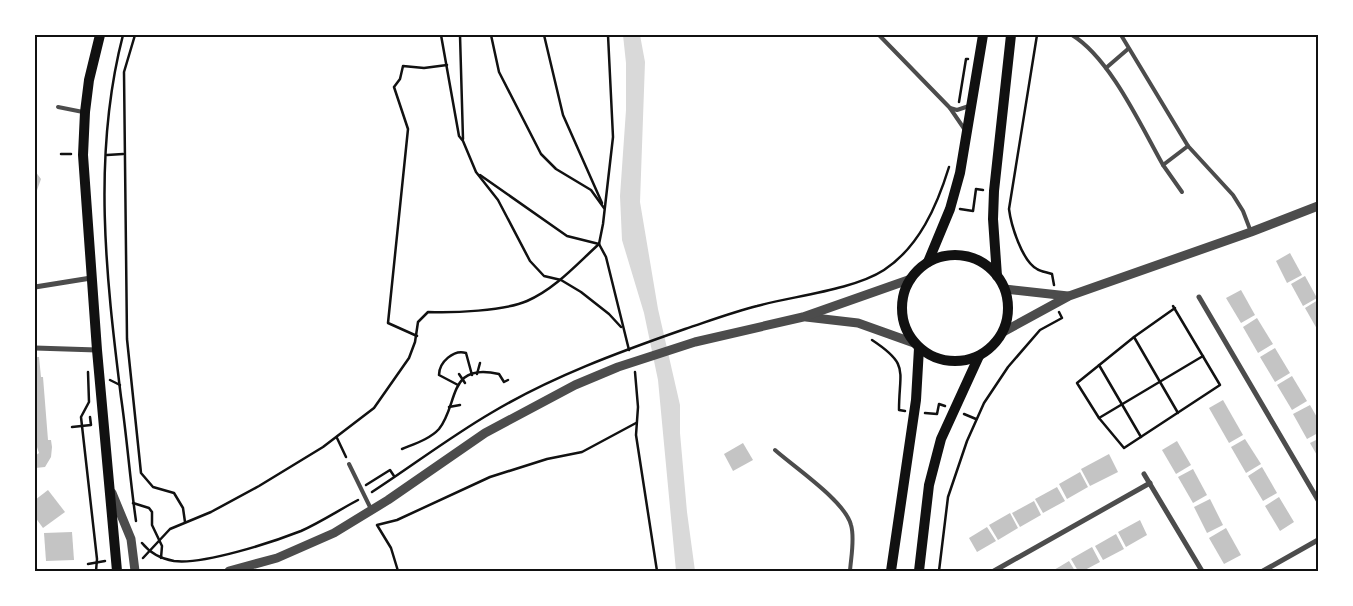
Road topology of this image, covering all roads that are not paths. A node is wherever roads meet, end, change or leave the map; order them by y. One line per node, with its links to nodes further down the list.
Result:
1 (100, 35): 13 (main road)
2 (873, 35): 7 (lane)
3 (983, 35): 10 (main road)
4 (1011, 35): 21 (main road)
5 (1072, 35): 9 (lane)
6 (1121, 35): 8 (lane)
7 (881, 37): 12 (lane)
8 (1128, 49): 9 (lane); 15 (lane)
9 (1106, 68): 16 (lane)
10 (973, 97): 12 (lane); 14 (main road)
11 (58, 107): 13 (lane)
12 (950, 108): 14 (lane)
13 (85, 112): 22 (main road)
14 (967, 136): 20 (main road)
15 (1188, 146): 16 (lane); 19 (lane)
16 (1163, 165): 17 (lane)
17 (1182, 192)
18 (1318, 206): 19 (street)
19 (1251, 232): 26 (street)
20 (928, 262): 21 (main road); 23 (main road)
21 (997, 276): 25 (main road)
22 (92, 278): 24 (street); 32 (main road)
23 (911, 279): 28 (street); 30 (main road)
24 (35, 286)
25 (1005, 289): 26 (street); 29 (main road)
26 (1069, 296): 29 (street)
27 (1200, 297): 39 (street)
28 (803, 317): 30 (street); 40 (street)
29 (1003, 332): 33 (main road)
30 (917, 345): 33 (main road); 46 (main road)
31 (35, 348): 32 (street)
32 (97, 350): 38 (main road)
33 (979, 356): 47 (main road)
34 (775, 450): 45 (lane)
35 (349, 464): 40 (lane)
36 (1144, 474): 37 (street)
37 (1150, 483): 48 (street); 49 (street)
38 (110, 488): 42 (main road); 43 (street)
39 (1318, 500)
40 (372, 510): 44 (street)
41 (1318, 540): 50 (street)
42 (117, 571)
43 (135, 571)
44 (229, 571)
45 (850, 571)
46 (891, 571)
47 (919, 571)
48 (994, 571)
49 (1202, 571)
50 (1263, 571)

